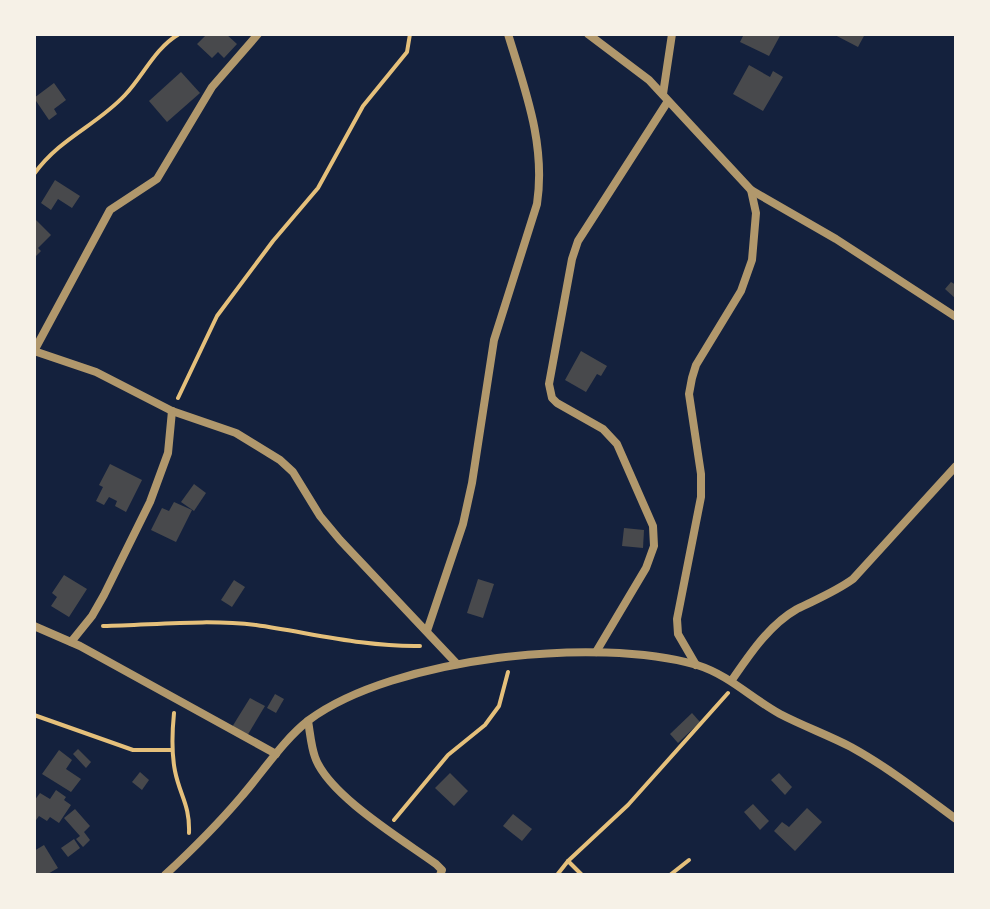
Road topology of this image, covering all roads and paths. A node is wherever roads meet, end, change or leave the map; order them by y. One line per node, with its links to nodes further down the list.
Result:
1 (179, 34): 8 (path)
2 (258, 34): 11 (street)
3 (410, 34): 12 (path)
4 (508, 34): 16 (street)
5 (588, 34): 7 (street)
6 (672, 34): 7 (street)
7 (665, 98): 9 (street); 19 (street)
8 (34, 174)
9 (751, 190): 10 (street); 22 (street)
10 (956, 317)
11 (34, 351): 12 (street)
12 (172, 411): 15 (street); 16 (street)
13 (956, 466): 23 (street)
14 (34, 626): 17 (street)
15 (85, 626): 17 (street); 18 (path)
16 (427, 631): 18 (street)
17 (71, 642): 24 (street)
18 (440, 645): 21 (street)
19 (596, 652): 20 (street); 22 (street)
20 (512, 658): 21 (street); 30 (path)
21 (457, 664): 26 (street)
22 (696, 665): 23 (street)
23 (734, 682): 29 (street); 33 (path)
24 (174, 698): 27 (path); 28 (street)
25 (34, 715): 27 (path)
26 (308, 721): 28 (street); 30 (street)
27 (171, 750): 31 (path)
28 (276, 754): 31 (street)
29 (956, 819)
30 (388, 828): 35 (street)
31 (186, 855): 34 (street)
32 (689, 860): 38 (path)
33 (568, 861): 36 (path); 37 (path)
34 (165, 875)
35 (440, 875)
36 (557, 875)
37 (582, 875)
38 (670, 875)

